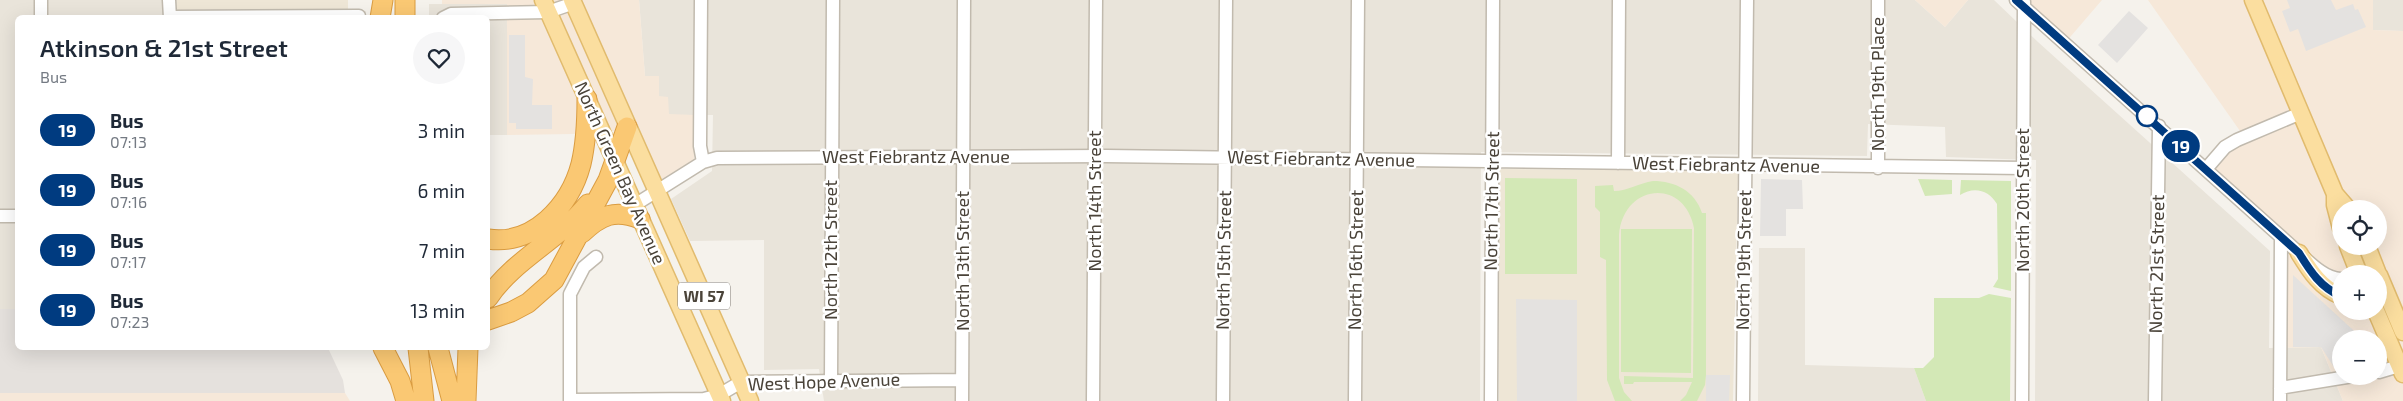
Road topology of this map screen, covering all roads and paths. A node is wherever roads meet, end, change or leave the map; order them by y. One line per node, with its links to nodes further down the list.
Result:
1 (41, 0): 19 (street)
2 (169, 0): 20 (street)
3 (383, 0): 21 (highway); 22 (highway)
4 (405, 0): 23 (highway)
5 (701, 0): 35 (street)
6 (832, 0): 31 (street, North 12th Street)
7 (964, 0): 29 (street, North 13th Street)
8 (1096, 0): 30 (street, North 14th Street)
9 (1226, 0): 32 (street, North 15th Street)
10 (1358, 0): 33 (street, North 16th Street)
11 (1493, 0): 34 (street, North 17th Street)
12 (1618, 0): 36 (street)
13 (1747, 0): 37 (street, North 19th Street)
14 (1878, 0): 39 (street, North 19th Place)
15 (2254, 0): 26 (main road)
16 (573, 1): 18 (street); 28 (main road, North Green Bay Avenue / WI 57)
17 (2021, 2): 27 (street); 40 (street, North 20th Street)
18 (546, 6): 24 (street); 25 (main road, North Green Bay Avenue / WI 57)
19 (41, 15)
20 (170, 15)
21 (380, 15)
22 (385, 15)
23 (405, 15)
24 (448, 15)
25 (587, 99): 38 (main road, North Green Bay Avenue / WI 57); 49 (highway)
26 (2301, 113): 41 (street); 43 (main road)
27 (2159, 126): 41 (street); 86 (street, North 21st Street)
28 (627, 128): 38 (highway); 42 (main road, North Green Bay Avenue / WI 57)
29 (963, 156): 30 (street, West Fiebrantz Avenue); 31 (street, West Fiebrantz Avenue); 68 (street, North 13th Street)
30 (1095, 156): 32 (street, West Fiebrantz Avenue); 80 (street, North 14th Street)
31 (831, 157): 35 (street, West Fiebrantz Avenue); 67 (street, North 12th Street)
32 (1225, 158): 33 (street, West Fiebrantz Avenue); 81 (street, North 15th Street)
33 (1357, 159): 34 (street, West Fiebrantz Avenue); 82 (street, North 16th Street)
34 (1493, 161): 36 (street, West Fiebrantz Avenue); 83 (street, North 17th Street)
35 (703, 162): 42 (street, West Fiebrantz Avenue)
36 (1618, 163): 37 (street, West Fiebrantz Avenue)
37 (1745, 165): 39 (street, West Fiebrantz Avenue); 84 (street, North 19th Street)
38 (612, 166): 46 (main road, North Green Bay Avenue / WI 57); 51 (highway); 56 (highway)
39 (1878, 168): 40 (street, West Fiebrantz Avenue)
40 (2023, 168): 85 (street, North 20th Street)
41 (2206, 169): 50 (street)
42 (658, 191): 46 (street, West Fiebrantz Avenue); 70 (main road, North Green Bay Avenue / WI 57)
43 (2335, 194): 44 (main road); 45 (main road)
44 (2335, 200)
45 (2340, 200)
46 (636, 213): 51 (highway); 72 (main road, North Green Bay Avenue / WI 57)
47 (0, 216): 48 (street)
48 (15, 216)
49 (490, 238)
50 (2281, 238): 52 (street); 71 (street)
51 (576, 239): 58 (highway)
52 (2299, 253): 54 (street); 55 (main road)
53 (596, 257): 73 (street)
54 (2332, 278)
55 (2332, 292)
56 (490, 295)
57 (2387, 295): 60 (main road)
58 (490, 319)
59 (2380, 320): 65 (main road)
60 (2403, 332)
61 (384, 350): 74 (highway)
62 (418, 350): 75 (highway)
63 (439, 350): 76 (highway)
64 (467, 350): 77 (highway)
65 (2401, 370): 66 (street)
66 (2387, 371)
67 (831, 380): 68 (street, West Hope Avenue); 70 (street, West Hope Avenue)
68 (962, 380): 79 (street, North 13th Street)
69 (2332, 381): 71 (street)
70 (741, 382): 72 (street, West Hope Avenue); 78 (main road, North Green Bay Avenue / WI 57)
71 (2280, 395)
72 (720, 398): 73 (street, West Hope Avenue)
73 (570, 400)
74 (406, 401)
75 (424, 401)
76 (452, 401)
77 (466, 401)
78 (750, 401)
79 (962, 401)
80 (1093, 401)
81 (1223, 401)
82 (1355, 401)
83 (1491, 401)
84 (1743, 401)
85 (2022, 401)
86 (2156, 401)

